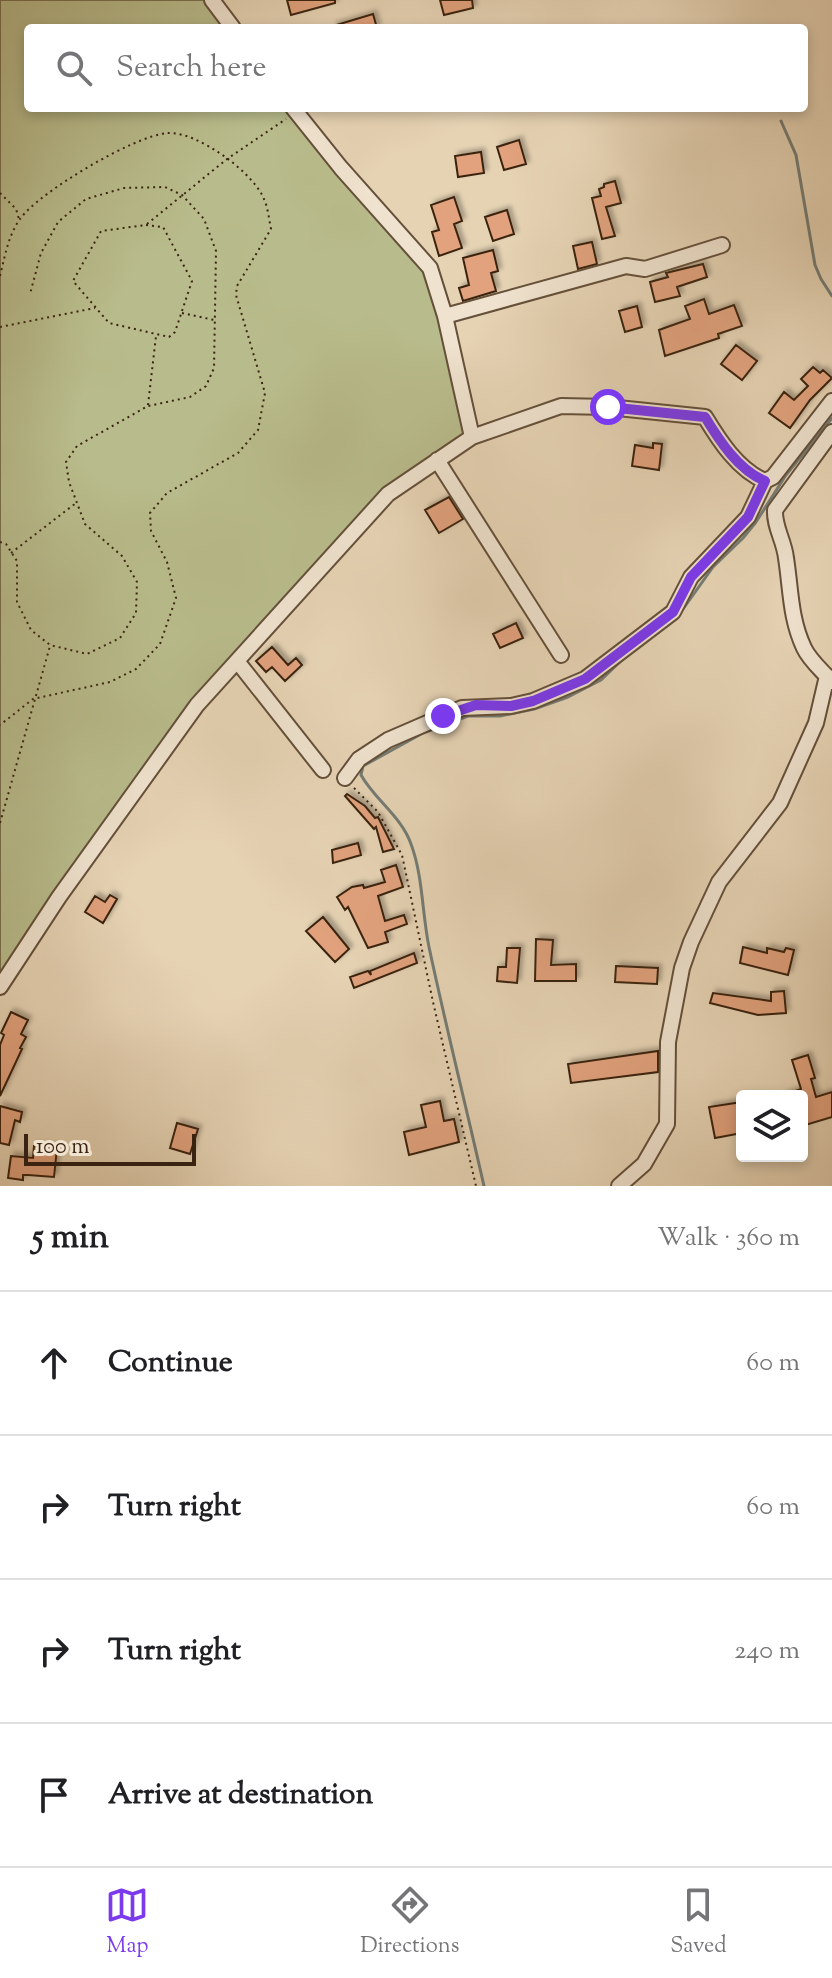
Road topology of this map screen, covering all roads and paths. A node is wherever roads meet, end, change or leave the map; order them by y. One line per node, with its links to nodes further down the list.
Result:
1 (212, 0): 2 (street)
2 (230, 24)
3 (292, 112): 5 (path)
4 (297, 112): 15 (street)
5 (227, 159): 7 (path); 8 (path); 33 (path)
6 (0, 193): 8 (path)
7 (182, 195): 9 (path); 12 (path); 16 (path)
8 (19, 220): 11 (path)
9 (146, 225): 13 (path); 14 (path)
10 (722, 245): 15 (street)
11 (0, 276)
12 (30, 294)
13 (96, 308): 17 (path); 18 (path)
14 (181, 313): 16 (path); 18 (path)
15 (445, 316): 22 (street)
16 (214, 320): 20 (path)
17 (0, 327)
18 (156, 335): 20 (path)
19 (832, 401): 24 (street)
20 (148, 406): 26 (path)
21 (832, 432): 25 (street)
22 (472, 437): 23 (street); 24 (street)
23 (437, 460): 30 (street); 31 (street)
24 (769, 479): 25 (street); 36 (street)
25 (782, 500): 32 (street)
26 (77, 502): 28 (path); 29 (path)
27 (0, 542): 28 (path)
28 (11, 553): 29 (path)
29 (50, 645): 33 (path)
30 (561, 655)
31 (237, 661): 35 (street); 38 (street)
32 (830, 679): 40 (street)
33 (33, 699): 34 (path); 37 (path)
34 (0, 725)
35 (323, 770)
36 (345, 778): 39 (path)
37 (0, 823)
38 (0, 987)
39 (476, 1186)
40 (619, 1186)

